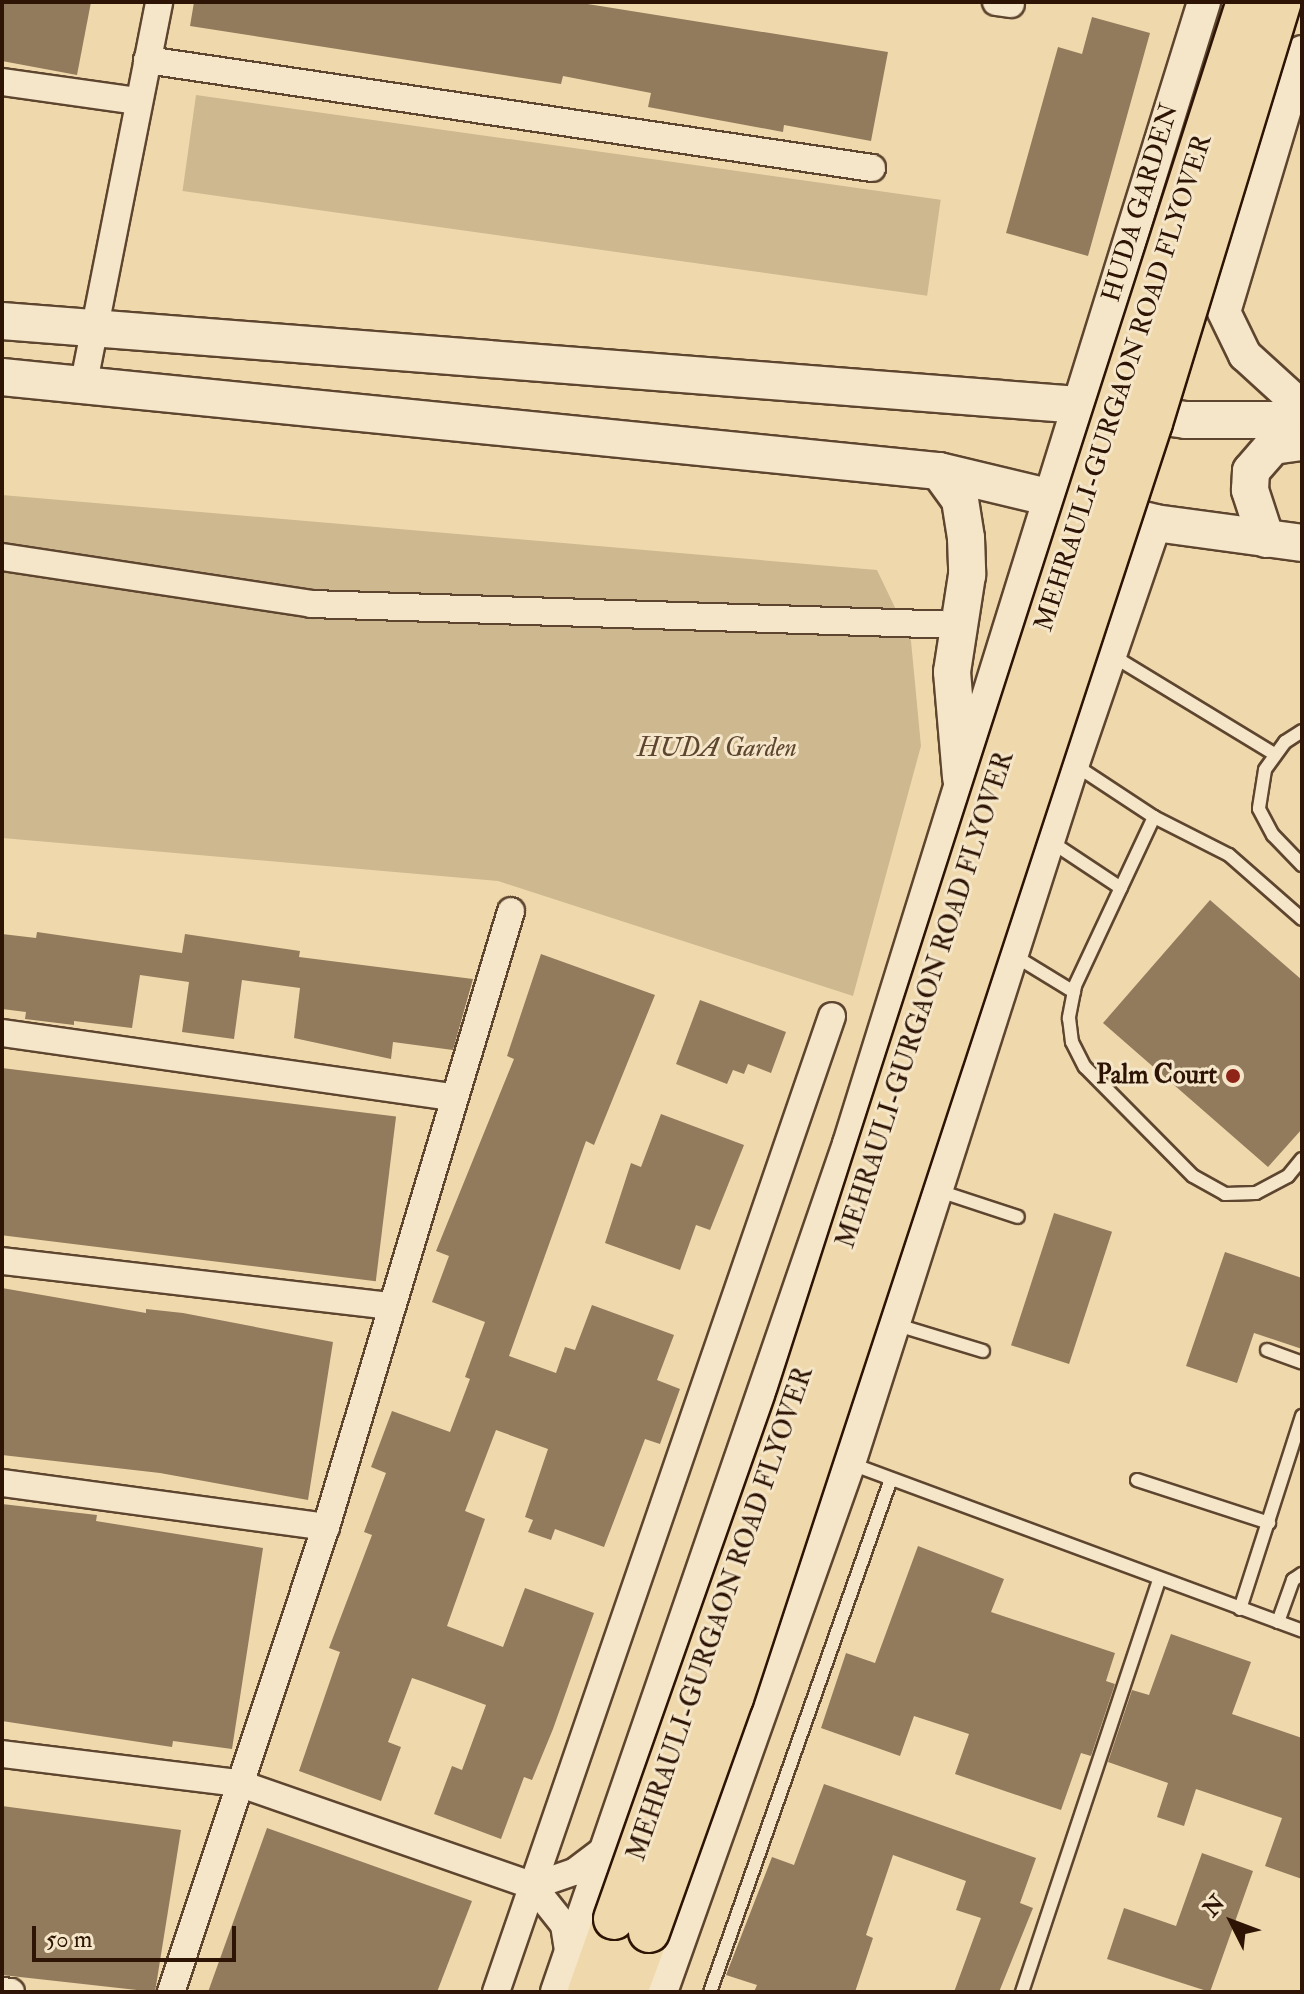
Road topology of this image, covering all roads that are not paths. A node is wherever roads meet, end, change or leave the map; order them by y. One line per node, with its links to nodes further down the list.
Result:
1 (159, 2): 6 (street)
2 (1204, 2): 10 (street, HUDA GARDEN)
3 (1247, 2): 70 (main road, MEHRAULI-GURGAON ROAD FLYOVER, bridge)
4 (1281, 2): 70 (main road, MEHRAULI-GURGAON ROAD FLYOVER, bridge)
5 (1302, 52): 11 (street)
6 (147, 60): 8 (street); 9 (street)
7 (2, 82): 8 (street)
8 (138, 101): 13 (street)
9 (872, 168)
10 (1133, 231): 11 (street); 16 (street, HUDA GARDEN)
11 (1238, 257): 17 (street)
12 (2, 321): 13 (main road)
13 (93, 330): 15 (street); 16 (main road)
14 (2, 377): 15 (main road)
15 (83, 387): 20 (main road)
16 (1078, 405): 18 (main road); 21 (street, HUDA GARDEN)
17 (1302, 407)
18 (1302, 420)
19 (1302, 442): 23 (main road)
20 (939, 471): 21 (main road); 26 (main road)
21 (1054, 496): 22 (main road); 28 (street, HUDA GARDEN)
22 (1155, 523): 23 (main road); 27 (street)
23 (1266, 539): 24 (main road)
24 (1302, 543)
25 (2, 557): 26 (street)
26 (957, 625): 33 (main road)
27 (1110, 655): 29 (street); 31 (lane)
28 (1001, 656): 29 (street); 33 (street, HUDA GARDEN)
29 (1099, 686): 32 (street)
30 (1302, 731): 31 (lane)
31 (1274, 754): 36 (lane)
32 (1073, 763): 34 (lane); 35 (street)
33 (961, 778): 68 (street, HUDA GARDEN)
34 (1154, 817): 37 (lane); 39 (lane)
35 (1048, 840): 37 (lane); 40 (street)
36 (1302, 865)
37 (1121, 888): 41 (lane)
38 (511, 911): 44 (street)
39 (1302, 919)
40 (1012, 954): 41 (lane); 46 (street)
41 (1074, 992): 45 (lane)
42 (832, 1016): 69 (street)
43 (2, 1033): 44 (street)
44 (451, 1097): 49 (street)
45 (1302, 1159)
46 (936, 1190): 47 (lane); 50 (street)
47 (1018, 1217)
48 (2, 1261): 49 (street)
49 (391, 1306): 60 (street)
50 (894, 1324): 52 (lane); 55 (street)
51 (1267, 1350): 53 (lane)
52 (983, 1351)
53 (1302, 1363)
54 (1302, 1416): 59 (lane)
55 (849, 1463): 56 (lane); 79 (street)
56 (891, 1479): 62 (lane); 80 (lane)
57 (1137, 1480): 59 (lane)
58 (2, 1483): 60 (street)
59 (1269, 1523): 63 (lane)
60 (326, 1527): 67 (street)
61 (1302, 1574): 64 (lane)
62 (1159, 1580): 63 (lane); 81 (lane)
63 (1240, 1609): 64 (lane)
64 (1278, 1622): 65 (lane)
65 (1302, 1631)
66 (2, 1754): 67 (street)
67 (238, 1783): 69 (street); 74 (street)
68 (607, 1847): 69 (street); 71 (street, HUDA GARDEN)
69 (533, 1886): 71 (street); 75 (street)
70 (631, 1926): 77 (main road, MEHRAULI-GURGAON ROAD FLYOVER); 78 (main road, MEHRAULI-GURGAON ROAD FLYOVER)
71 (569, 1957): 76 (street, HUDA GARDEN)
72 (2, 1991): 73 (street)
73 (11, 1992)
74 (171, 1992)
75 (496, 1992)
76 (557, 1992)
77 (588, 1992)
78 (627, 1992)
79 (661, 1992)
80 (710, 1992)
81 (1022, 1992)

